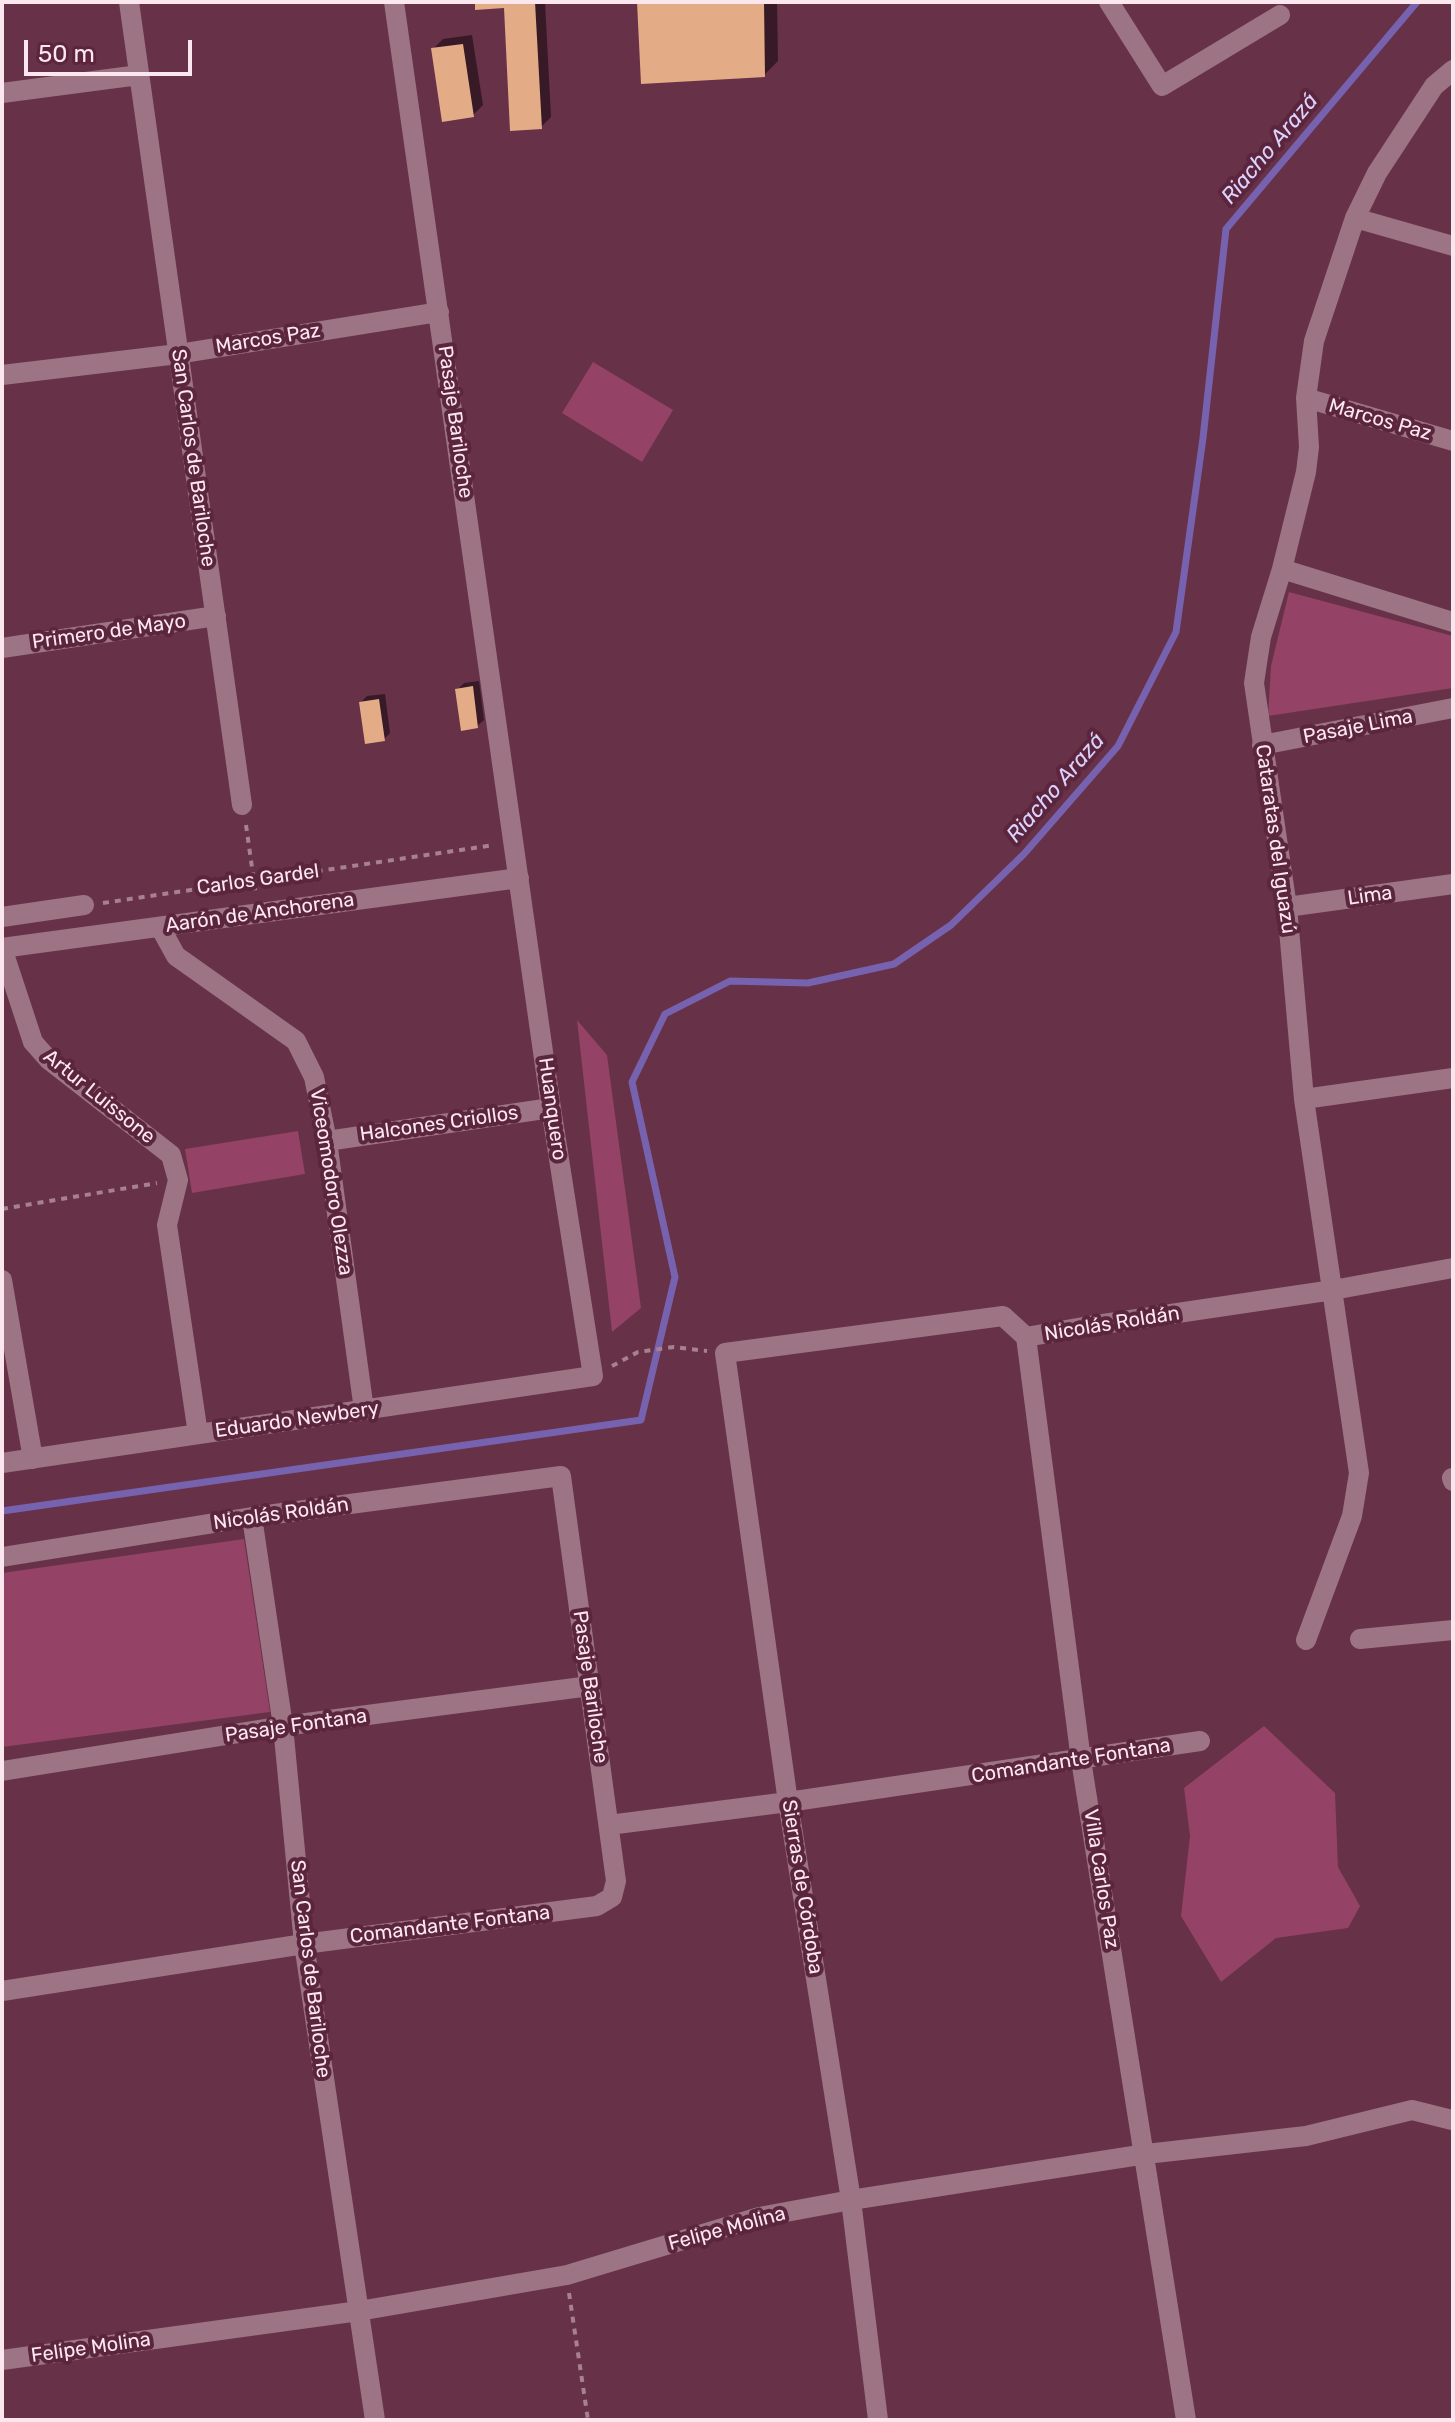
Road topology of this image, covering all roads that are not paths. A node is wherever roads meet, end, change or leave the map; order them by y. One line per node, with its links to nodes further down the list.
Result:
1 (129, 2): 6 (street, San Carlos de Bariloche)
2 (394, 2): 10 (street, Pasaje Bariloche)
3 (1109, 2): 4 (street)
4 (1280, 15)
5 (1453, 70): 8 (street, Cataratas del Iguazú)
6 (139, 75): 7 (street); 11 (street, San Carlos de Bariloche)
7 (2, 93)
8 (1355, 218): 9 (street); 13 (street, Cataratas del Iguazú)
9 (1453, 246)
10 (439, 312): 11 (street, Marcos Paz); 22 (street, Pasaje Bariloche)
11 (178, 354): 12 (street, Marcos Paz); 16 (street, San Carlos de Bariloche)
12 (2, 375)
13 (1306, 398): 14 (street, Marcos Paz); 15 (street, Cataratas del Iguazú)
14 (1453, 441)
15 (1282, 569): 17 (street); 20 (street, Cataratas del Iguazú)
16 (216, 616): 18 (street, Primero de Mayo); 21 (street, San Carlos de Bariloche)
17 (1453, 622)
18 (2, 648)
19 (1453, 708): 20 (street, Pasaje Lima)
20 (1262, 745): 26 (street, Cataratas del Iguazú)
21 (242, 805)
22 (514, 842): 23 (street, Huanquero)
23 (519, 878): 28 (street, Aarón de Anchorena); 32 (street, Huanquero)
24 (1453, 884): 26 (street, Lima)
25 (84, 905): 27 (street)
26 (1287, 907): 31 (street, Cataratas del Iguazú)
27 (2, 917)
28 (160, 927): 29 (street, Aarón de Anchorena); 33 (street, Viceomodoro Olezza)
29 (2, 948): 41 (street, Artur Luissone)
30 (1453, 1078): 31 (street)
31 (1304, 1099): 36 (street, Cataratas del Iguazú)
32 (551, 1108): 33 (street, Halcones Criollos); 39 (street, Huanquero)
33 (327, 1141): 40 (street, Viceomodoro Olezza)
34 (1453, 1268): 36 (street, Nicolás Roldán)
35 (2, 1280): 42 (street)
36 (1333, 1290): 37 (street, Nicolás Roldán); 49 (street, Cataratas del Iguazú)
37 (1026, 1337): 38 (street, Nicolás Roldán); 53 (street, Villa Carlos Paz)
38 (725, 1353): 55 (street, Sierras de Córdoba)
39 (593, 1376): 40 (street, Eduardo Newbery)
40 (364, 1410): 41 (street, Eduardo Newbery)
41 (198, 1434): 42 (street, Eduardo Newbery)
42 (33, 1459): 43 (street, Eduardo Newbery)
43 (2, 1463)
44 (561, 1476): 45 (street, Nicolás Roldán); 50 (street, Pasaje Bariloche)
45 (252, 1517): 46 (street, Nicolás Roldán); 51 (street, San Carlos de Bariloche)
46 (2, 1557)
47 (1453, 1630): 48 (street)
48 (1360, 1639)
49 (1306, 1640)
50 (590, 1686): 51 (street, Pasaje Fontana); 56 (street, Pasaje Bariloche)
51 (283, 1726): 54 (street, Pasaje Fontana); 58 (street, San Carlos de Bariloche)
52 (1200, 1741): 53 (street, Comandante Fontana)
53 (1081, 1760): 55 (street, Comandante Fontana); 61 (street, Villa Carlos Paz)
54 (2, 1771)
55 (788, 1802): 56 (street, Comandante Fontana); 62 (street, Sierras de Córdoba)
56 (609, 1825): 57 (street, Pasaje Bariloche)
57 (612, 1897): 58 (street, Comandante Fontana)
58 (304, 1944): 59 (street, Comandante Fontana); 63 (street, San Carlos de Bariloche)
59 (2, 1991)
60 (1452, 2120): 61 (street, Felipe Molina)
61 (1146, 2154): 62 (street, Felipe Molina); 67 (street, Villa Carlos Paz)
62 (851, 2200): 63 (street, Felipe Molina); 66 (street, Sierras de Córdoba)
63 (359, 2311): 64 (street, Felipe Molina); 65 (street, San Carlos de Bariloche)
64 (2, 2360)
65 (375, 2420)
66 (878, 2420)
67 (1186, 2420)

